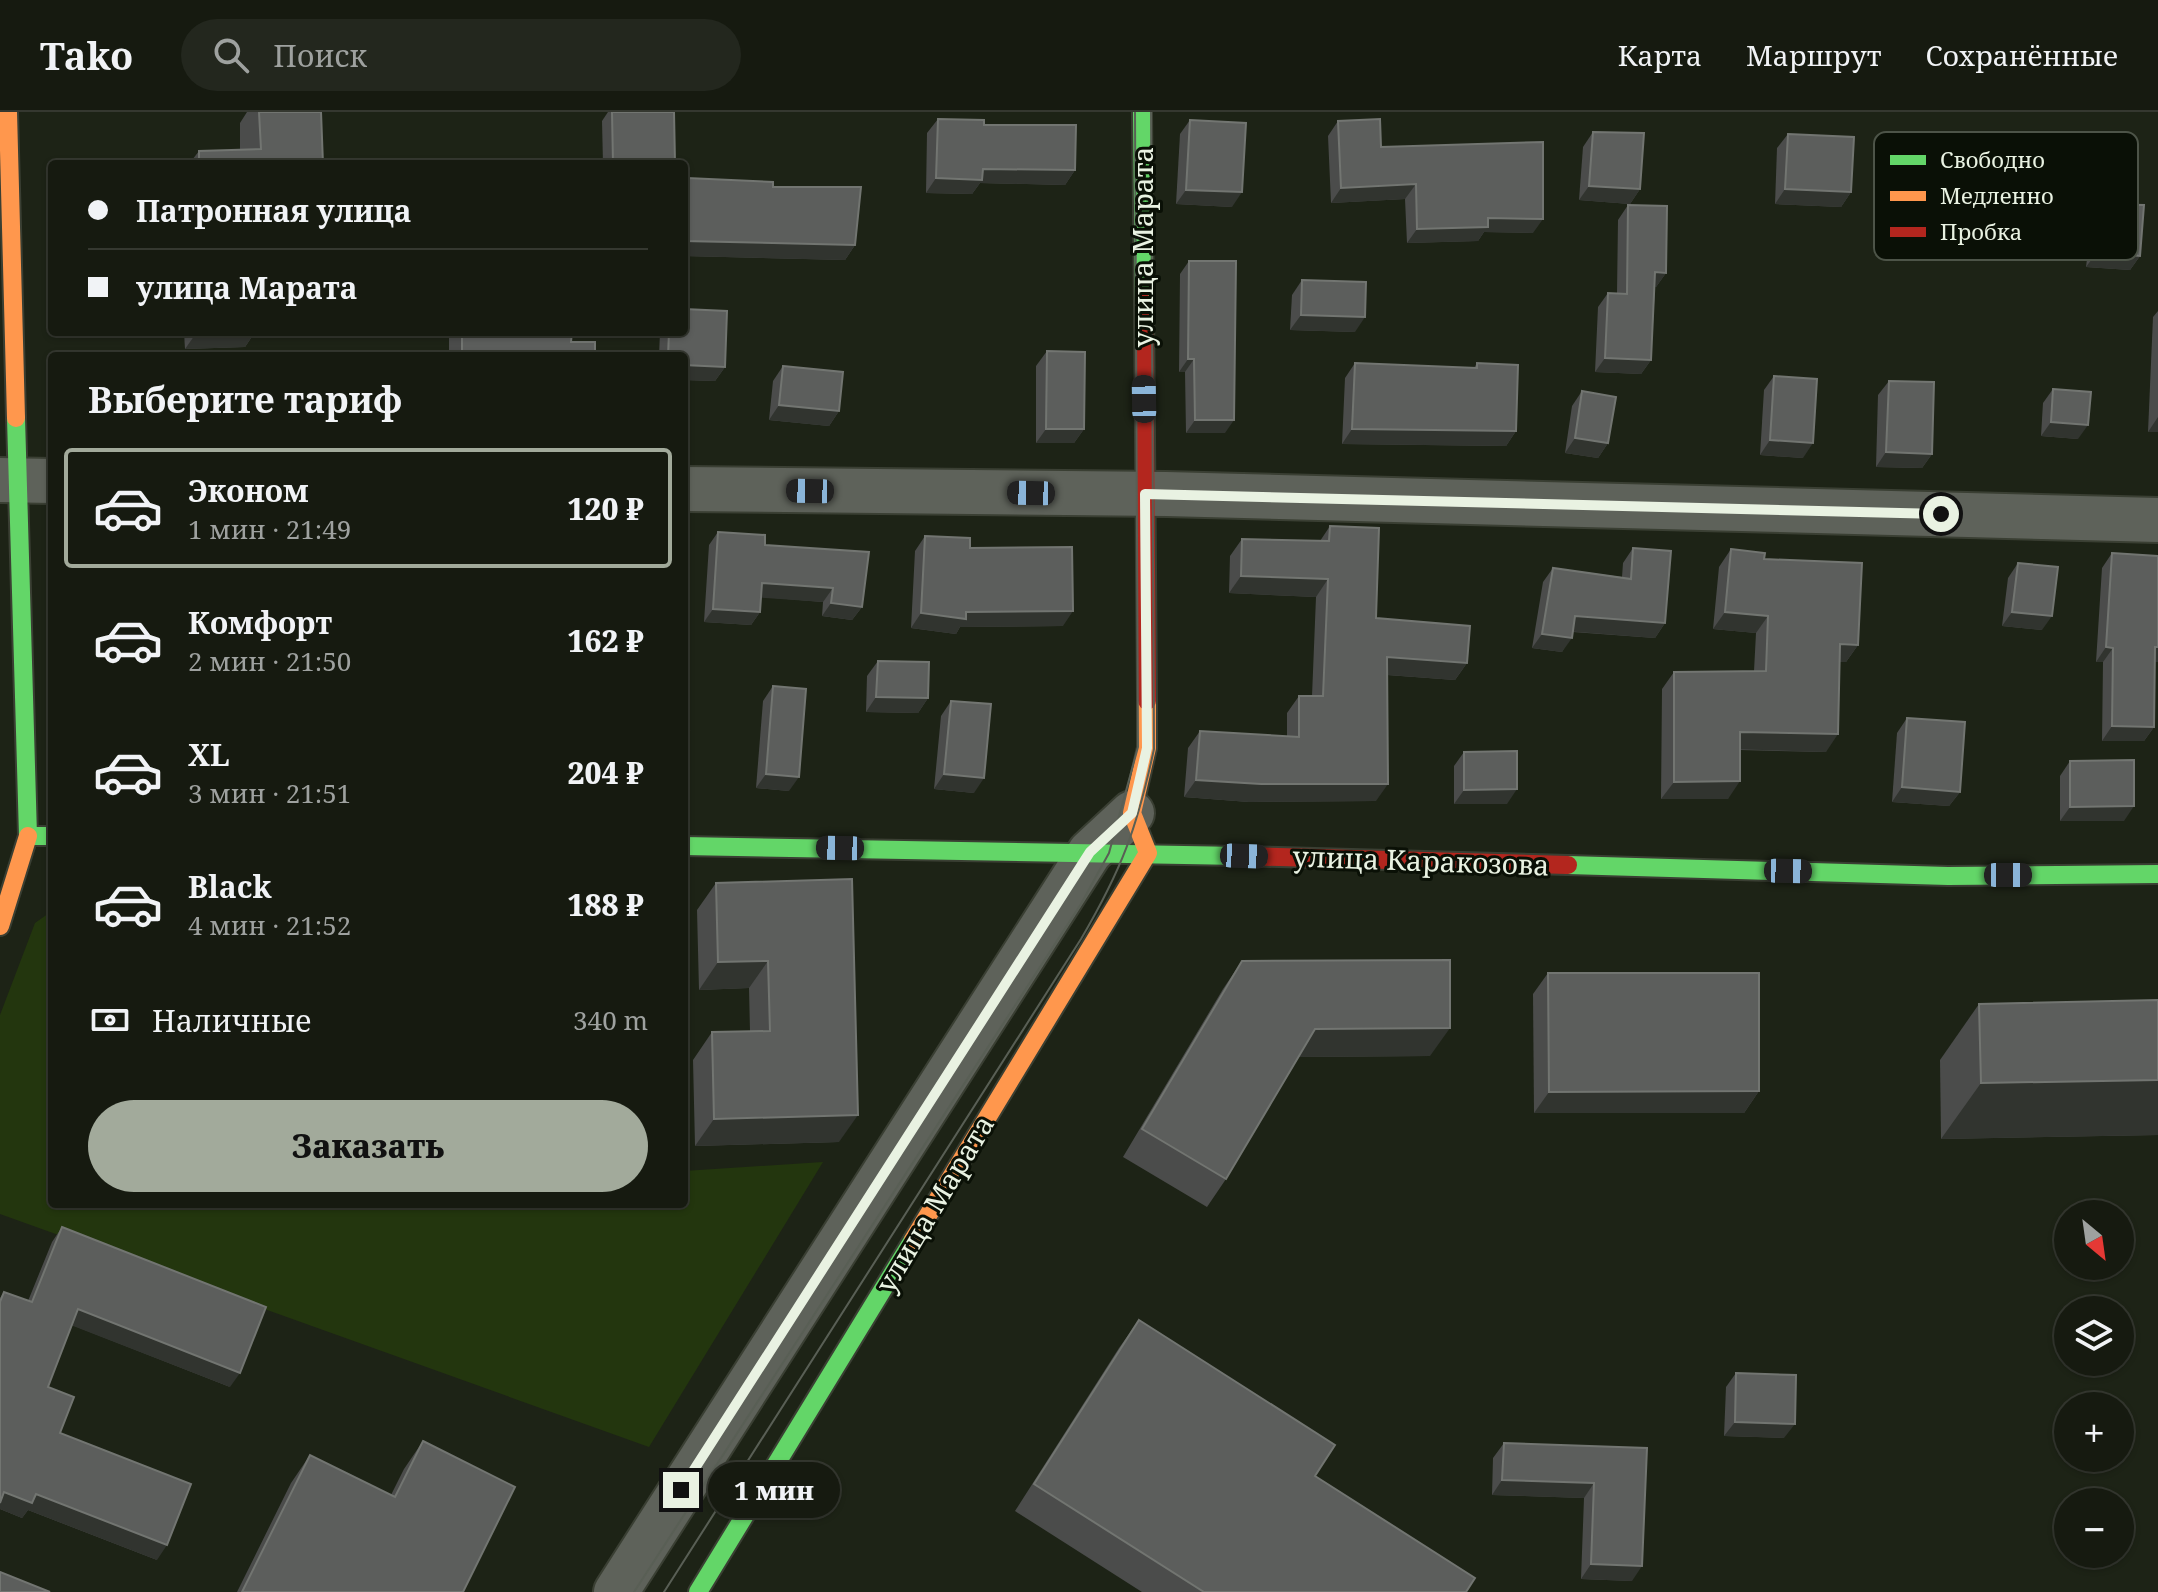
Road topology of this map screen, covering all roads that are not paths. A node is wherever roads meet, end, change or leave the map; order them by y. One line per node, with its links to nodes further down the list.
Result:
1 (8, 112): 3 (main road)
2 (1142, 112): 5 (main road, улица Марата)
3 (24, 480): 8 (main road)
4 (688, 489): 5 (street)
5 (1145, 494): 6 (street); 7 (main road, улица Марата)
6 (2158, 520)
7 (1132, 813): 10 (street, улица Марата); 11 (main road)
8 (27, 836): 13 (main road)
9 (688, 846): 10 (main road, улица Каракозова)
10 (1090, 852): 11 (main road, улица Каракозова); 14 (street, улица Марата)
11 (1148, 853): 12 (main road, улица Каракозова); 15 (main road, улица Марата)
12 (2158, 874)
13 (0, 926)
14 (616, 1592)
15 (698, 1592)

